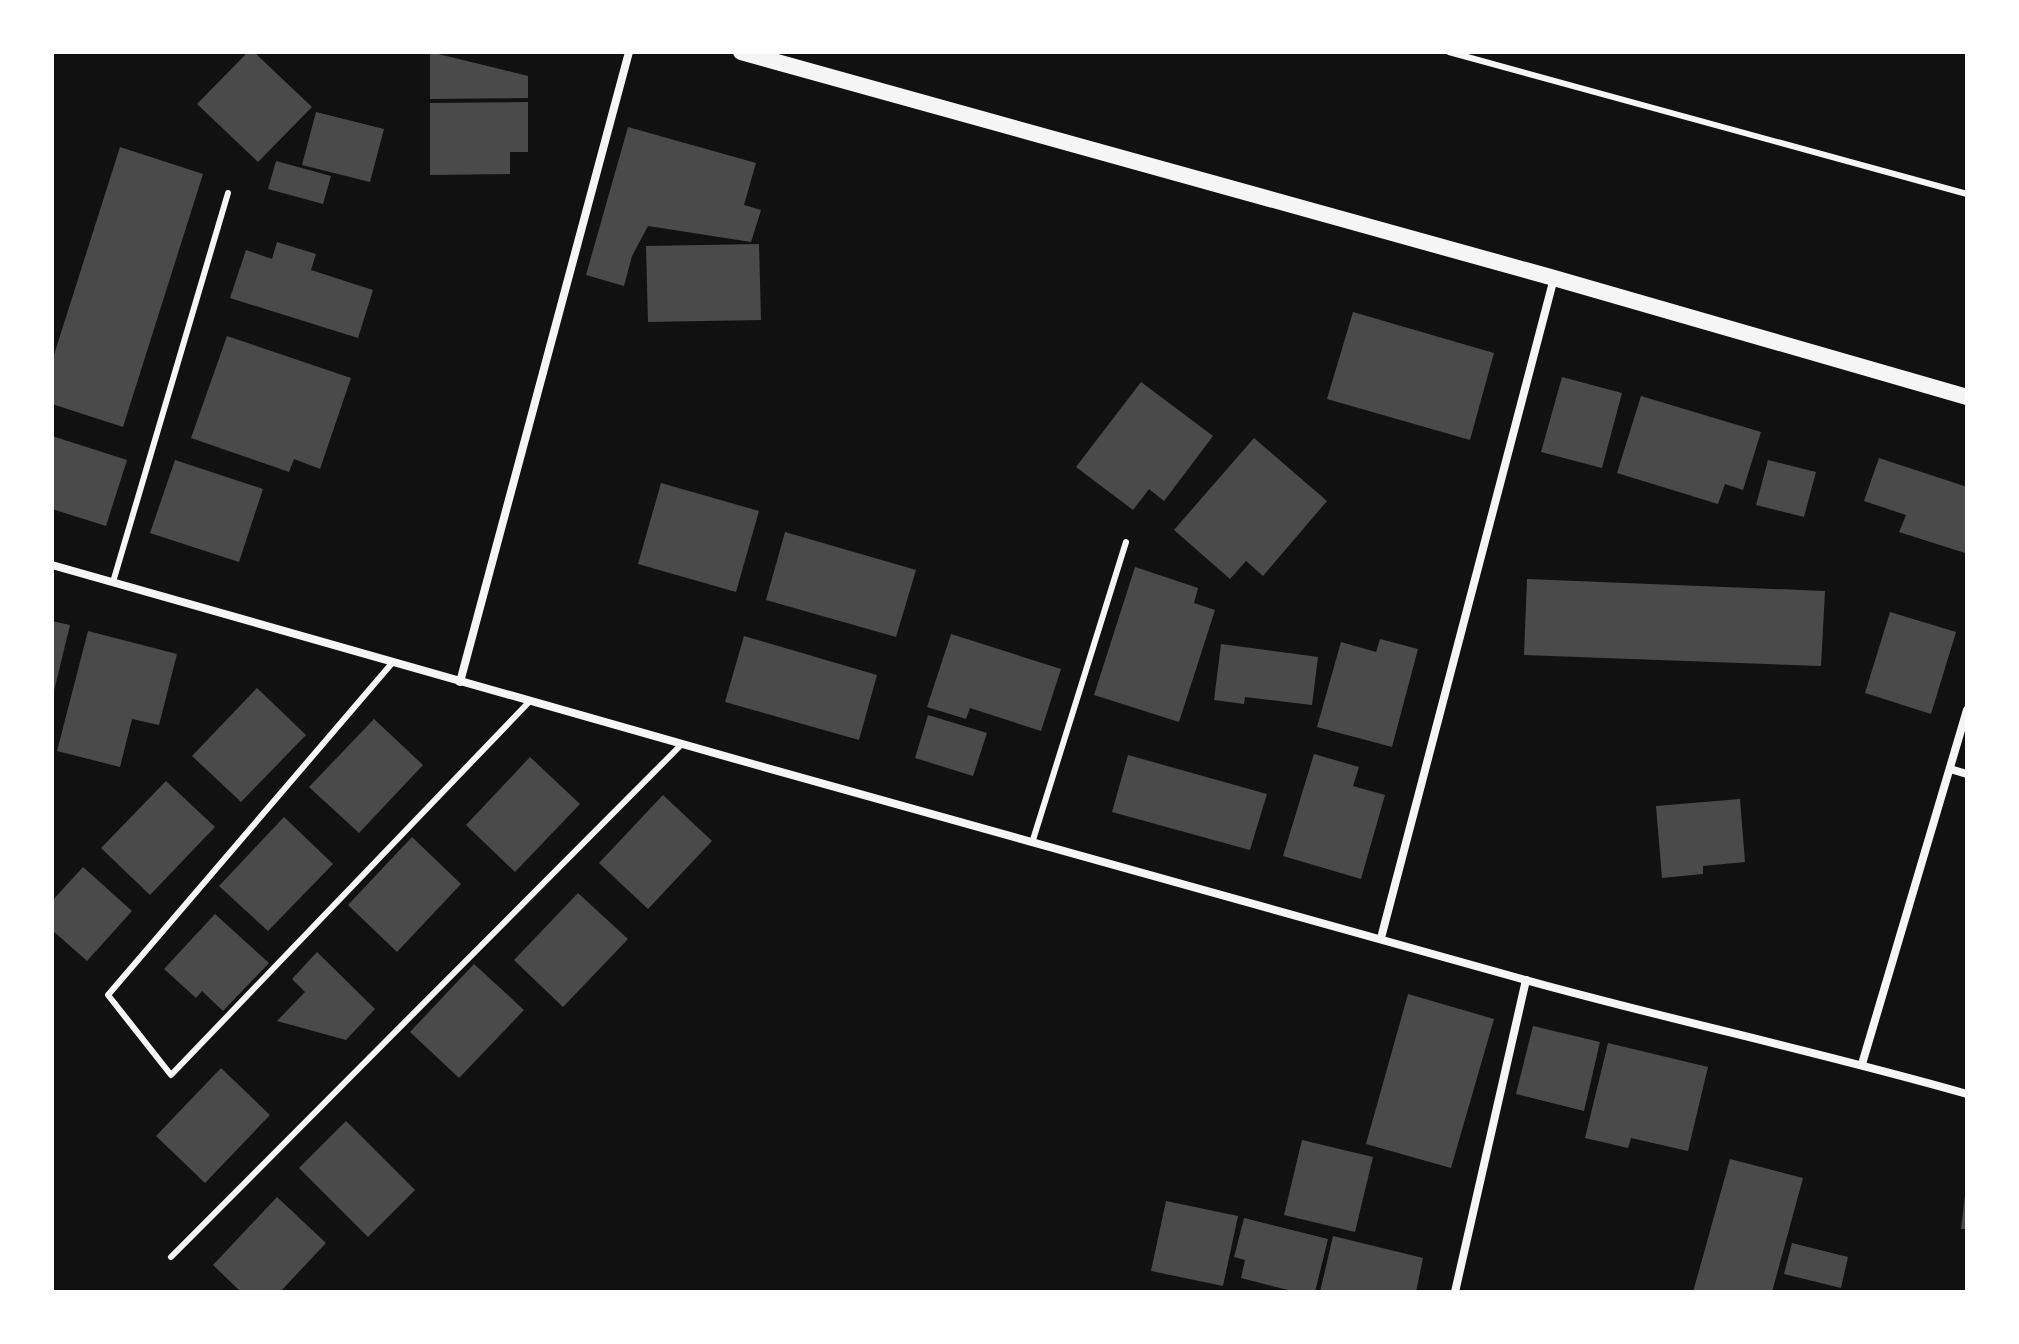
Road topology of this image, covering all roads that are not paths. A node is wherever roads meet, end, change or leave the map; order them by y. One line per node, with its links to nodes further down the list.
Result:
1 (629, 52): 12 (street)
2 (741, 52): 6 (main road)
3 (1449, 52): 5 (lane)
4 (228, 193): 10 (lane)
5 (1967, 194)
6 (1554, 278): 7 (main road); 19 (street)
7 (1967, 397)
8 (1126, 542): 18 (lane)
9 (52, 565): 10 (street)
10 (113, 582): 11 (street)
11 (393, 662): 12 (street); 13 (lane)
12 (460, 682): 13 (street)
13 (530, 701): 15 (street)
14 (1967, 710): 16 (street)
15 (682, 744): 18 (street); 23 (lane)
16 (1950, 769): 17 (street); 21 (street)
17 (1967, 774)
18 (1032, 843): 19 (street)
19 (1381, 938): 20 (street)
20 (1526, 980): 21 (street); 24 (street)
21 (1862, 1064): 22 (street)
22 (1967, 1094)
23 (171, 1257)
24 (1455, 1292)

